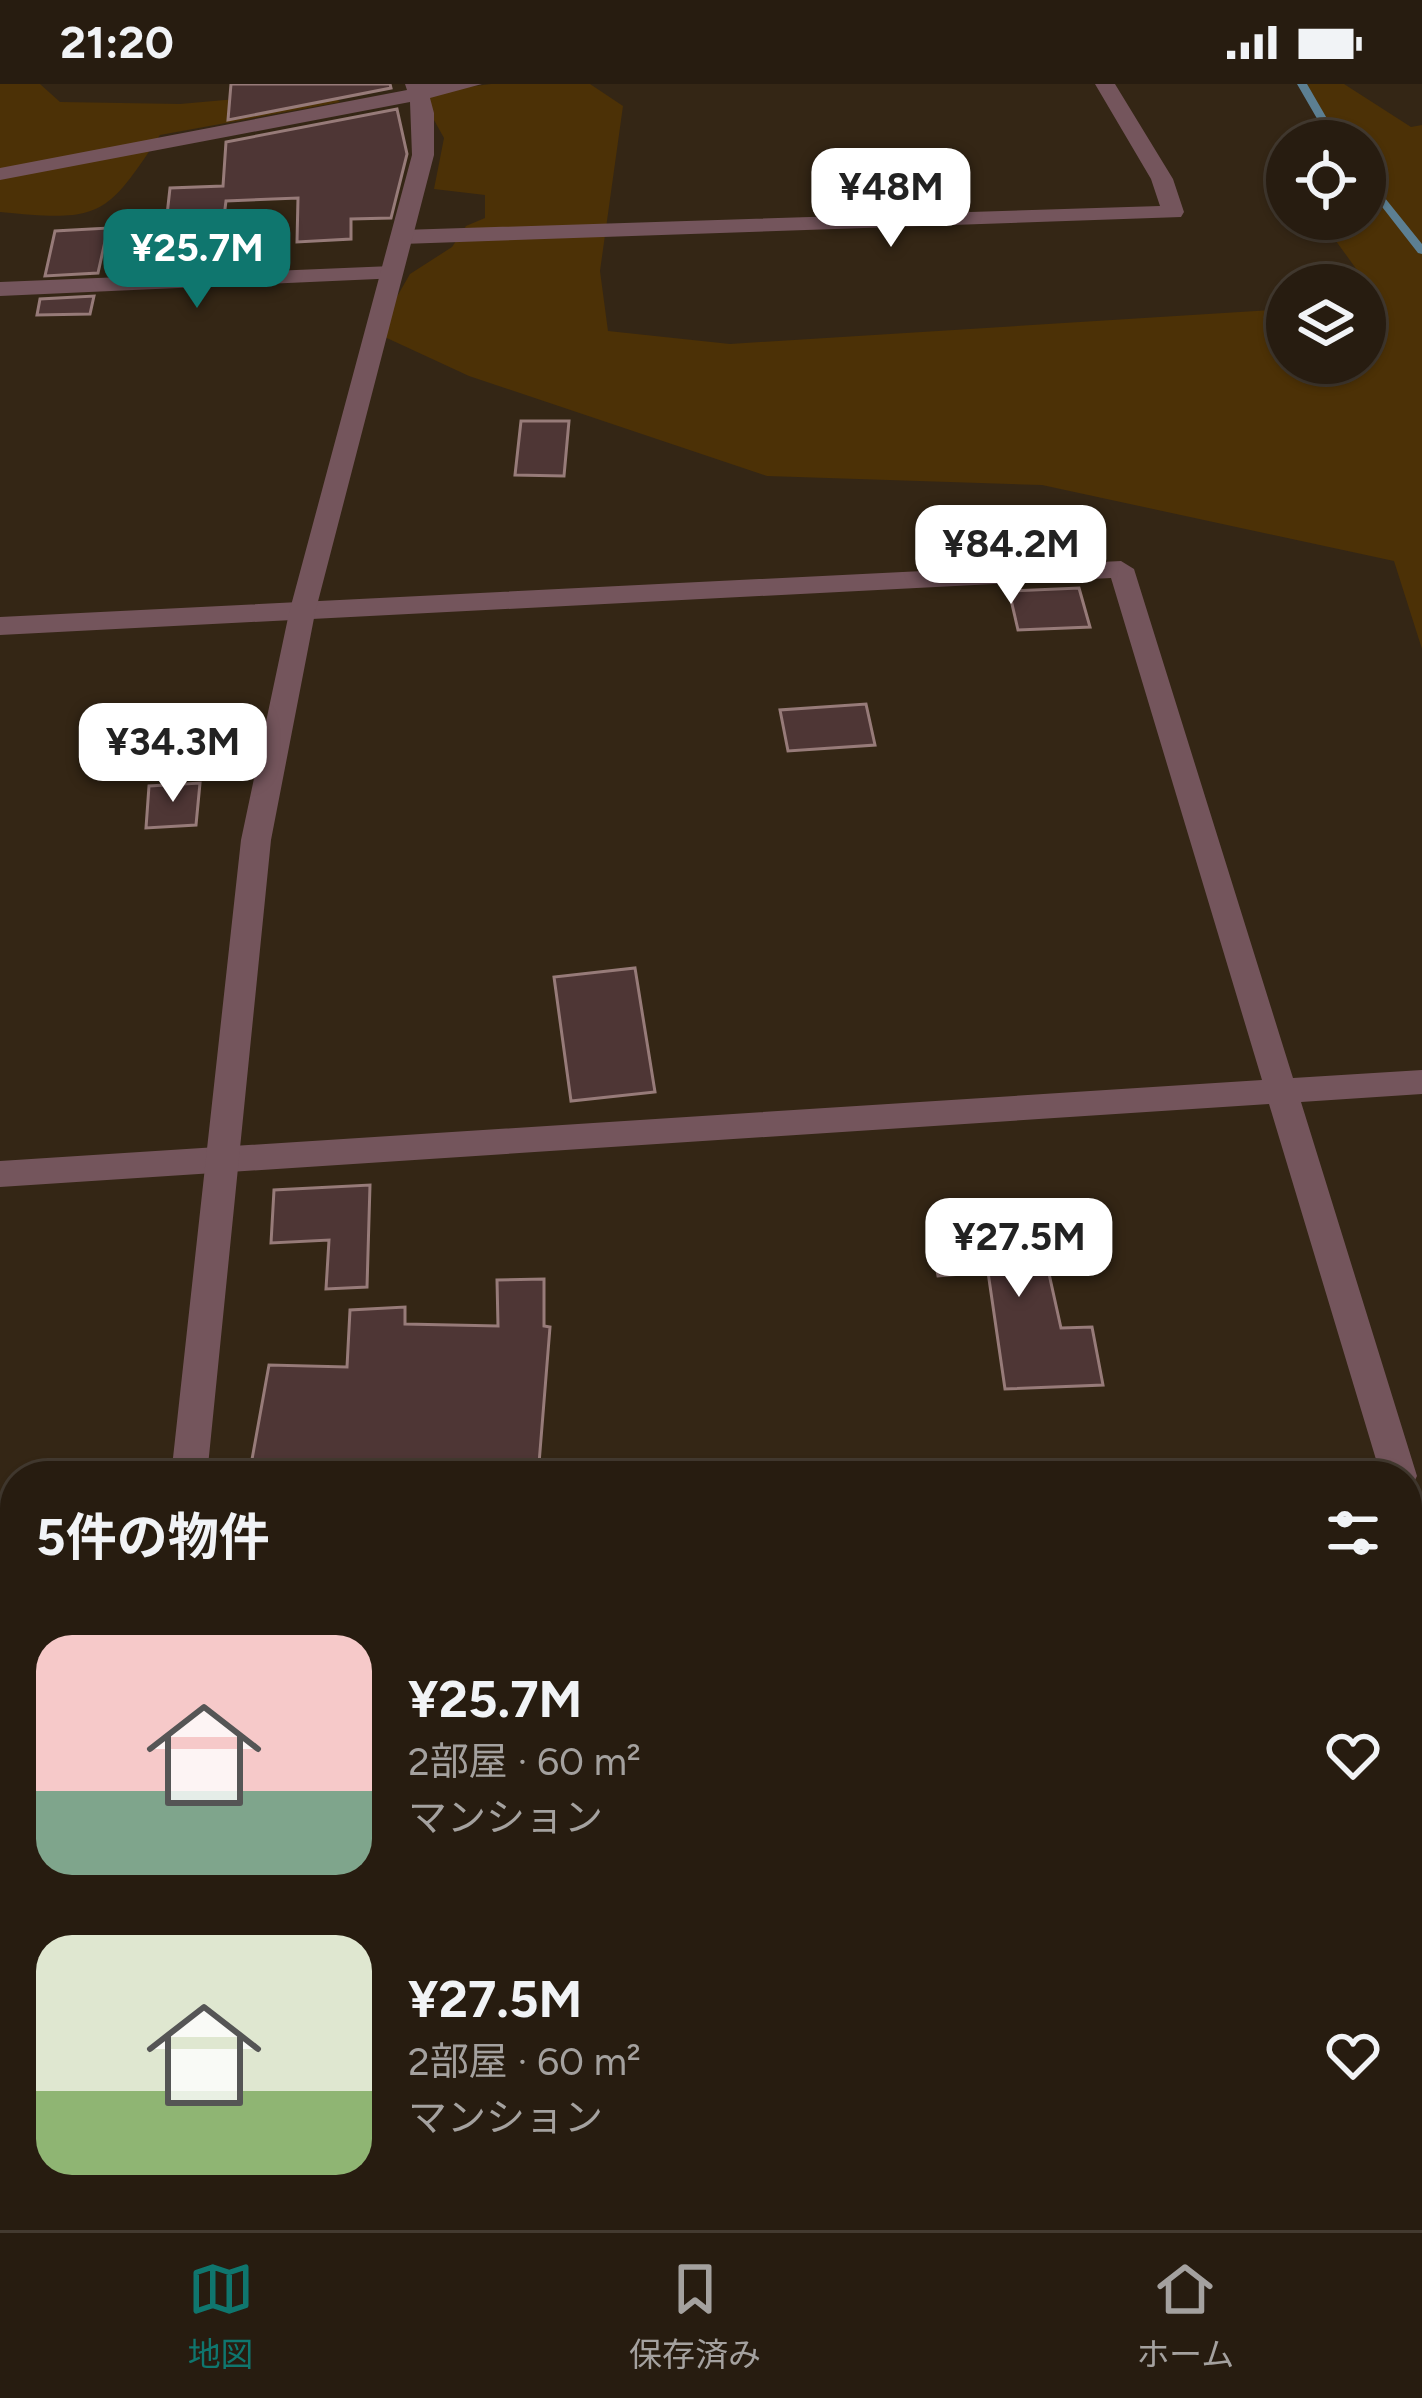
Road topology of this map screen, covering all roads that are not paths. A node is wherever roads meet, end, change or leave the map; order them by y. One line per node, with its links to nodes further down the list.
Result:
1 (472, 84): 3 (street)
2 (1105, 84): 5 (street)
3 (417, 88): 4 (street); 5 (street)
4 (0, 174)
5 (401, 237): 6 (street)
6 (392, 273): 7 (street); 8 (street)
7 (0, 290)
8 (302, 613): 9 (street); 11 (street); 12 (street)
9 (0, 626)
10 (1422, 1082): 11 (street)
11 (1283, 1091): 12 (street); 15 (street)
12 (221, 1162): 13 (street); 14 (street)
13 (0, 1174)
14 (191, 1461)
15 (1394, 1461)

